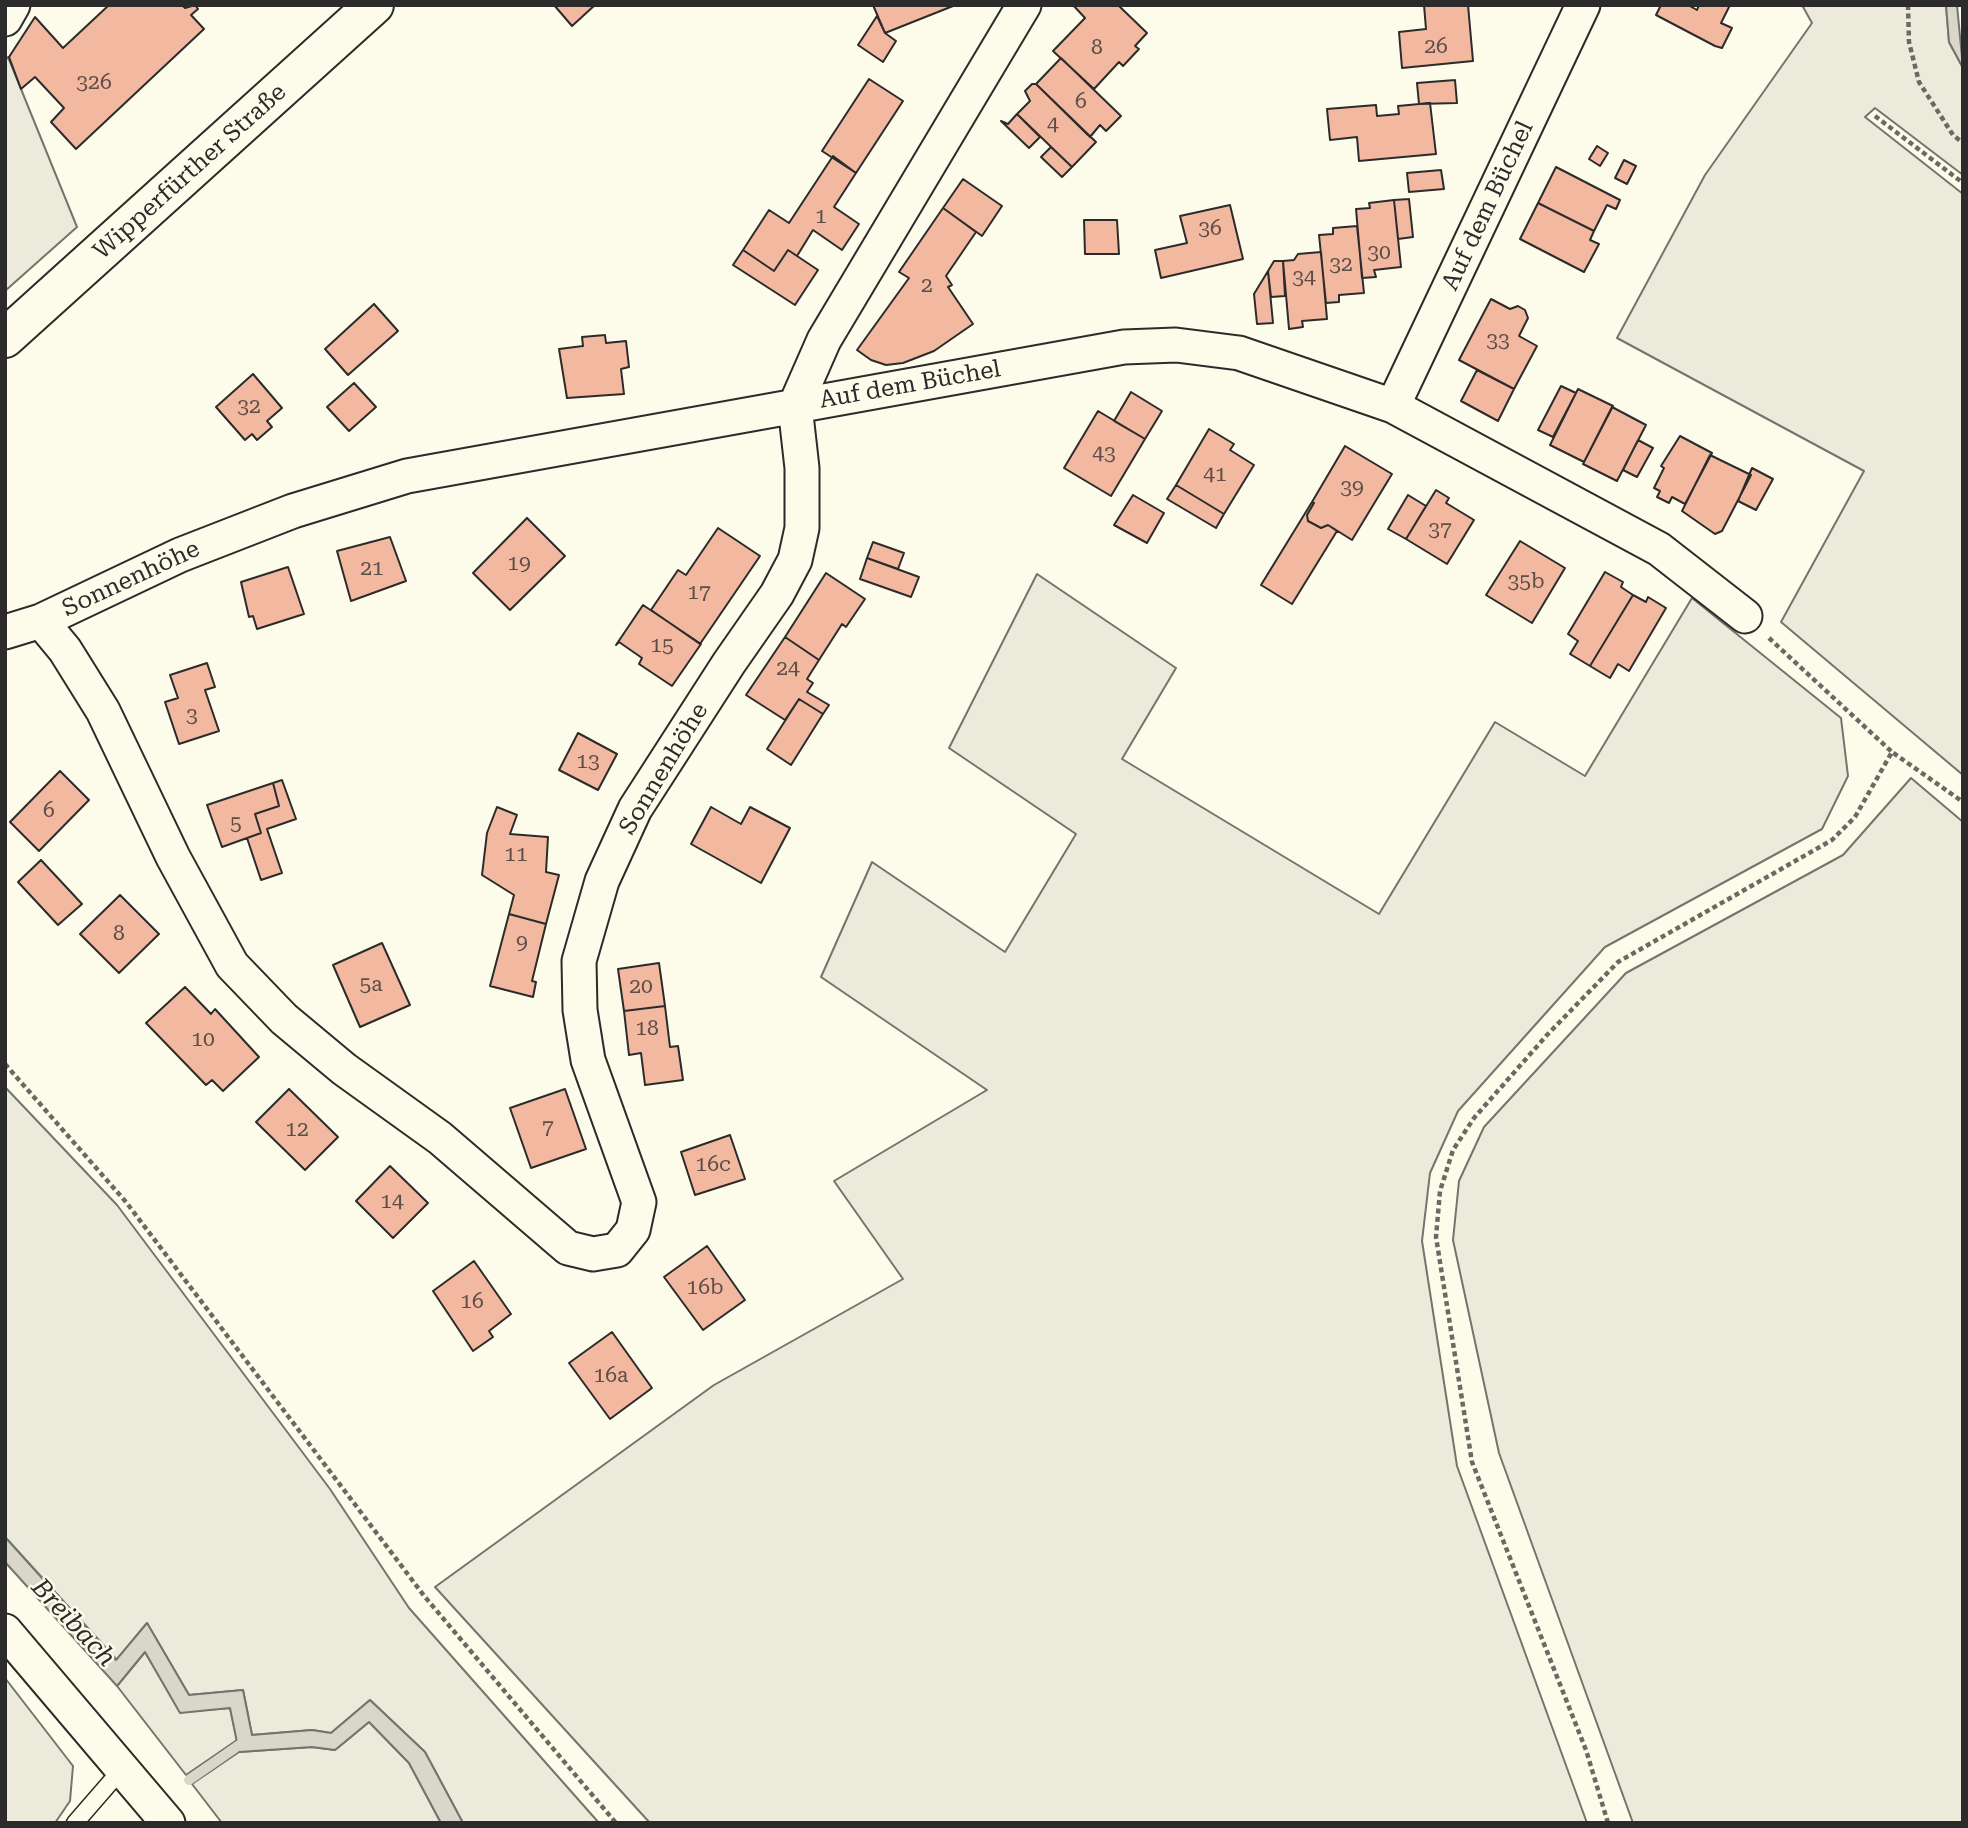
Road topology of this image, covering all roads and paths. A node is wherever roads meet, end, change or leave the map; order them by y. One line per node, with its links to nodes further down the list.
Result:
1 (13, 5): 6 (street)
2 (374, 5): 10 (main road, Wipperfürther Straße)
3 (1024, 5): 11 (street, Auf dem Büchel)
4 (1583, 5): 12 (street, Auf dem Büchel)
5 (1908, 5): 8 (path)
6 (5, 19)
7 (1875, 116): 9 (path)
8 (1963, 143)
9 (1963, 183)
10 (5, 338)
11 (795, 406): 12 (street, Auf dem Büchel); 14 (street, Sonnenhöhe); 14 (street, Sonnenhöhe)
12 (1393, 406): 13 (street, Auf dem Büchel)
13 (1745, 616): 16 (path)
14 (41, 621): 15 (street, Sonnenhöhe)
15 (5, 632)
16 (1892, 751): 17 (path); 24 (path)
17 (1963, 802)
18 (5, 1065): 23 (path)
19 (5, 1631): 20 (street)
20 (121, 1770): 21 (lane); 22 (street)
21 (75, 1823)
22 (168, 1823)
23 (616, 1823)
24 (1608, 1823)

